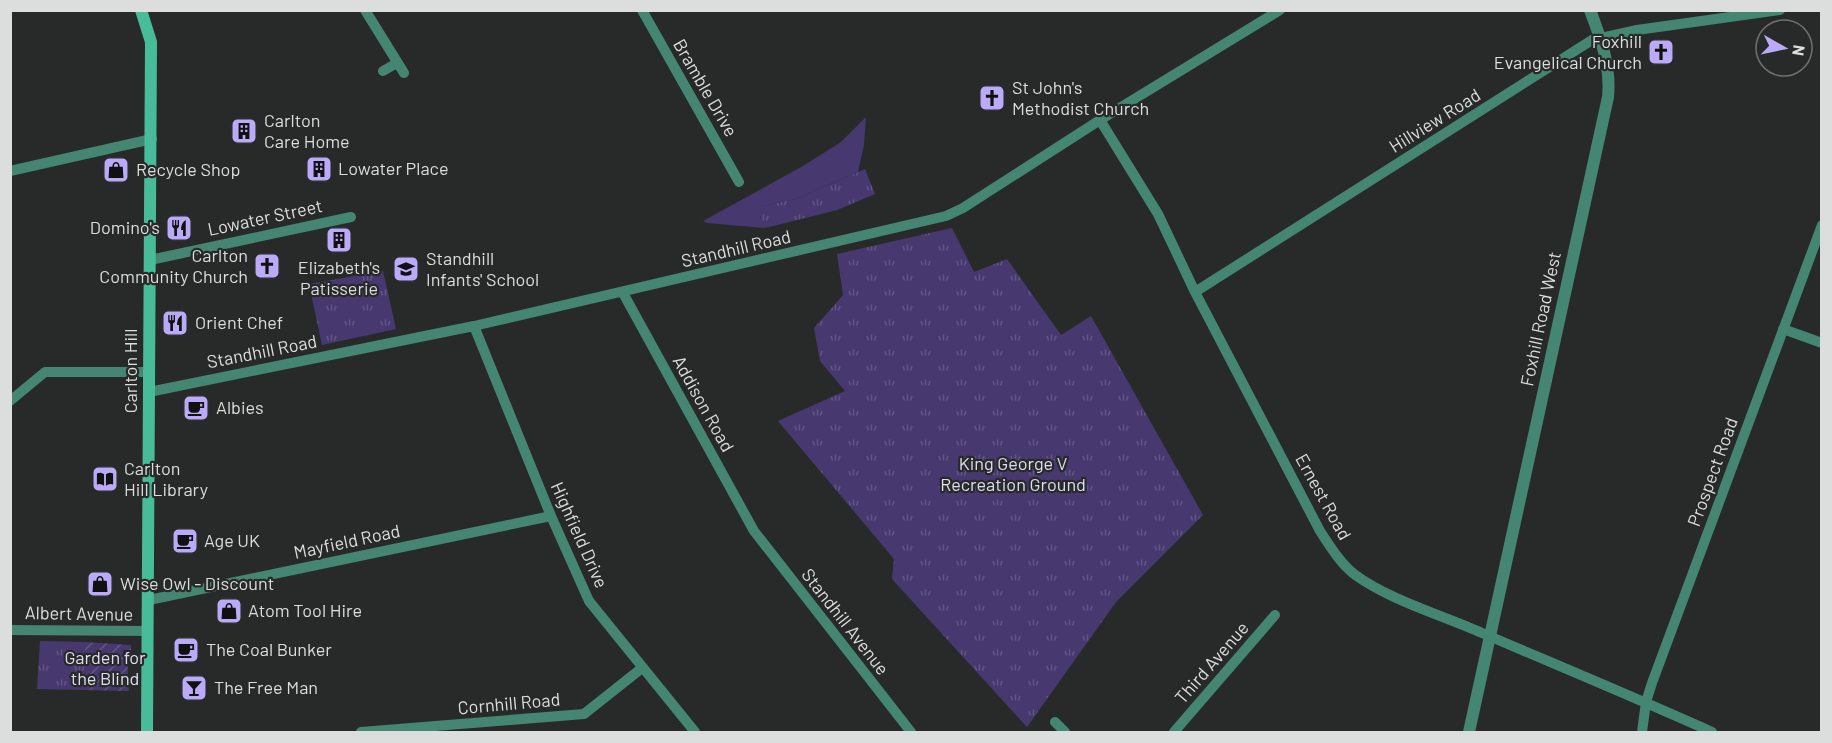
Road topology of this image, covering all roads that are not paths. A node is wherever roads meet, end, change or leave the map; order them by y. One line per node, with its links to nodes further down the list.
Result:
1 (141, 10): 12 (main road, Carlton Hill)
2 (365, 10): 8 (street)
3 (642, 10): 14 (street, Bramble Drive)
4 (1280, 10): 11 (street, Standhill Road)
5 (1590, 10): 7 (street, Foxhill Road West)
6 (1780, 10): 7 (street, Hillview Road)
7 (1600, 37): 18 (street, Hillview Road); 32 (street, Foxhill Road West)
8 (398, 63): 9 (street); 10 (street)
9 (383, 71)
10 (404, 73)
11 (1100, 120): 18 (street, Ernest Road); 19 (street, Standhill Road)
12 (152, 138): 13 (street); 17 (main road, Carlton Hill)
13 (10, 171)
14 (739, 182)
15 (351, 217): 17 (street, Lowater Street)
16 (1821, 225): 21 (street, Prospect Road)
17 (150, 260): 23 (main road, Carlton Hill)
18 (1195, 292): 32 (street, Ernest Road)
19 (623, 293): 20 (street, Standhill Road); 27 (street, Addison Road)
20 (474, 326): 24 (street, Standhill Road); 26 (street, Highfield Drive)
21 (1783, 329): 22 (street); 34 (street, Prospect Road)
22 (1821, 343)
23 (148, 372): 24 (main road, Carlton Hill); 25 (street)
24 (149, 392): 28 (main road, Carlton Hill)
25 (10, 401)
26 (551, 516): 28 (street, Mayfield Road); 33 (street, Highfield Drive)
27 (753, 531): 39 (street, Standhill Avenue)
28 (149, 600): 31 (main road, Carlton Hill)
29 (1275, 615): 41 (street, Third Avenue)
30 (10, 630): 31 (street, Albert Avenue)
31 (148, 631): 36 (main road, Carlton Hill)
32 (1490, 636): 34 (street, Ernest Road); 42 (street, Foxhill Road West)
33 (642, 668): 37 (street, Cornhill Road); 38 (street, Highfield Drive)
34 (1646, 702): 43 (street, Prospect Road); 44 (street, Ernest Road)
35 (1055, 722): 40 (street)
36 (147, 732)
37 (361, 732)
38 (695, 732)
39 (911, 732)
40 (1065, 732)
41 (1174, 732)
42 (1469, 732)
43 (1642, 732)
44 (1712, 732)

